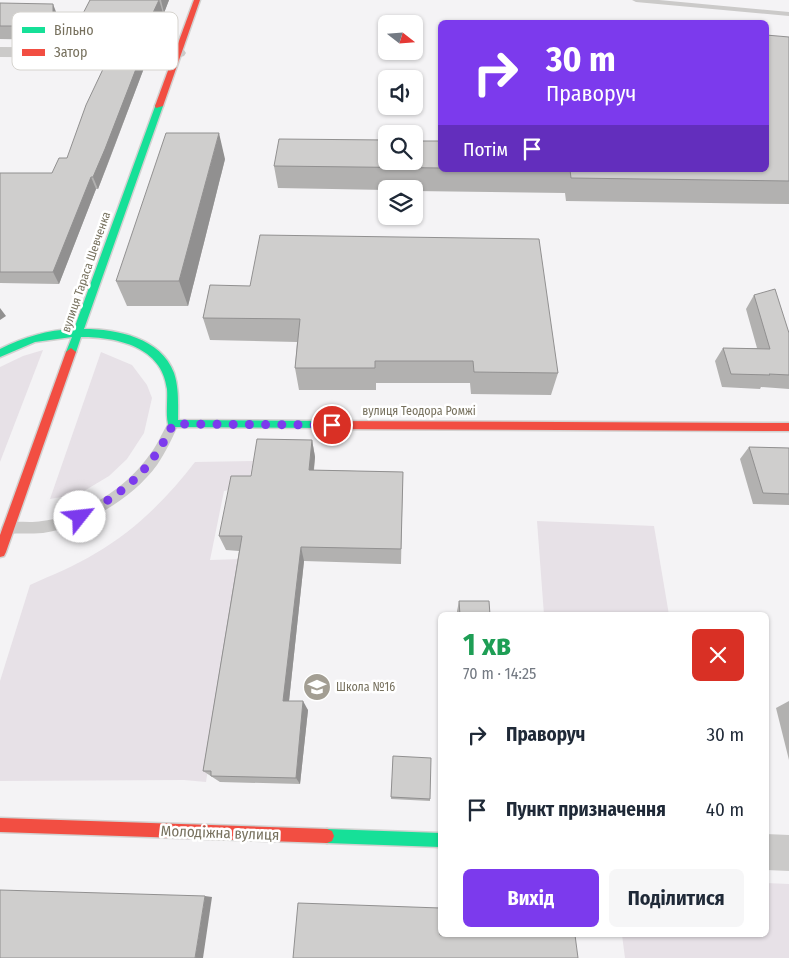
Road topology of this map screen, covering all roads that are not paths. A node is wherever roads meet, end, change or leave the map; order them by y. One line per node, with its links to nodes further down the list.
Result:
1 (197, 0): 4 (street, вулиця Тараса Шевченка)
2 (636, 0): 3 (lane)
3 (789, 14)
4 (178, 53)
5 (172, 70): 6 (street, вулиця Тараса Шевченка)
6 (79, 333): 7 (street); 8 (street); 10 (street, вулиця Тараса Шевченка)
7 (0, 353)
8 (173, 424): 9 (street, вулиця Теодора Ромжі); 10 (lane)
9 (789, 427)
10 (3, 535)
11 (0, 825): 12 (street, Молодіжна вулиця)
12 (438, 840)
13 (769, 852): 14 (street)
14 (789, 853)

